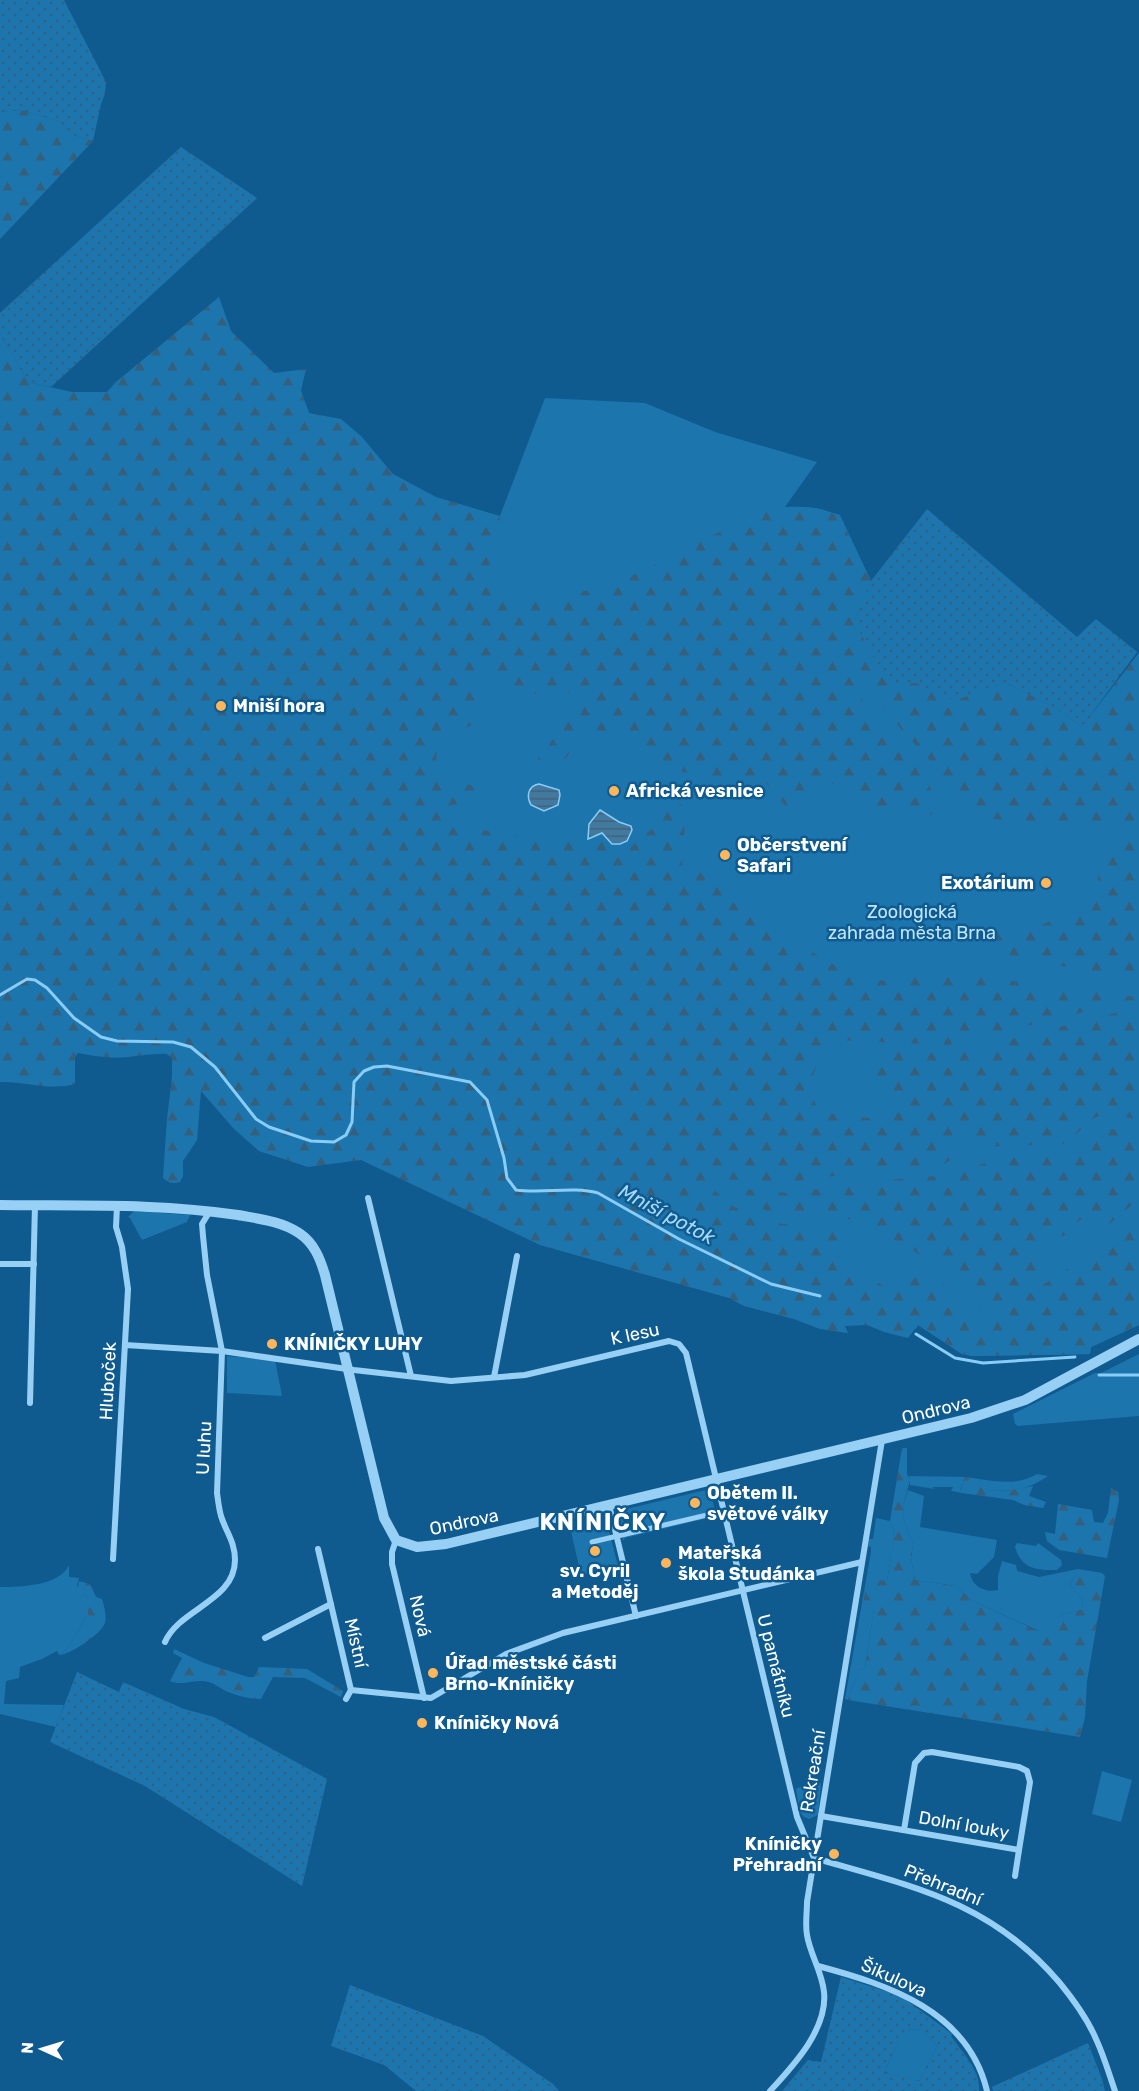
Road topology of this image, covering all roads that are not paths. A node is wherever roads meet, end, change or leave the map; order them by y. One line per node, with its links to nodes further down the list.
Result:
1 (368, 1198): 13 (street)
2 (0, 1205): 3 (street)
3 (35, 1205): 4 (street); 8 (street)
4 (117, 1206): 5 (street); 10 (street, Hluboček)
5 (210, 1211): 11 (street, U luhu); 12 (street)
6 (517, 1256): 14 (street)
7 (0, 1264): 8 (street)
8 (34, 1264): 15 (street)
9 (1139, 1339): 16 (street, Ondrova)
10 (125, 1345): 11 (street, K lesu); 24 (street, Hluboček)
11 (222, 1351): 12 (street, K lesu); 30 (street, U luhu)
12 (348, 1369): 13 (street, K lesu); 21 (street)
13 (411, 1376): 14 (street, K lesu)
14 (494, 1377): 17 (street, K lesu)
15 (30, 1403)
16 (882, 1440): 17 (street, Ondrova); 25 (street, Rekreační)
17 (717, 1480): 18 (street, Ondrova); 19 (street, U památníku)
18 (609, 1505): 20 (street); 21 (street, Ondrova)
19 (724, 1511): 20 (street); 26 (street, U památníku)
20 (616, 1536): 22 (street); 28 (street)
21 (396, 1540): 32 (street, Nová)
22 (592, 1542)
23 (318, 1549): 27 (street, Místní)
24 (113, 1559)
25 (862, 1562): 26 (street); 34 (street, Rekreační)
26 (742, 1591): 28 (street); 37 (street, U památníku)
27 (331, 1604): 29 (street, Místní); 31 (street, Místní)
28 (636, 1616): 32 (street)
29 (265, 1638)
30 (165, 1642)
31 (351, 1690): 32 (street); 33 (street)
32 (424, 1698)
33 (346, 1699)
34 (821, 1816): 35 (street, Dolní louky); 37 (street, Rekreační)
35 (904, 1830): 36 (street, Dolní louky); 36 (street, Dolní louky)
36 (1019, 1850): 38 (street, Dolní louky)
37 (814, 1858): 39 (street, Rekreační); 42 (street, Přehradní)
38 (1015, 1876)
39 (818, 1966): 40 (street, Rekreační); 41 (street, Šikulova)
40 (770, 2091)
41 (987, 2091)
42 (1115, 2091)

